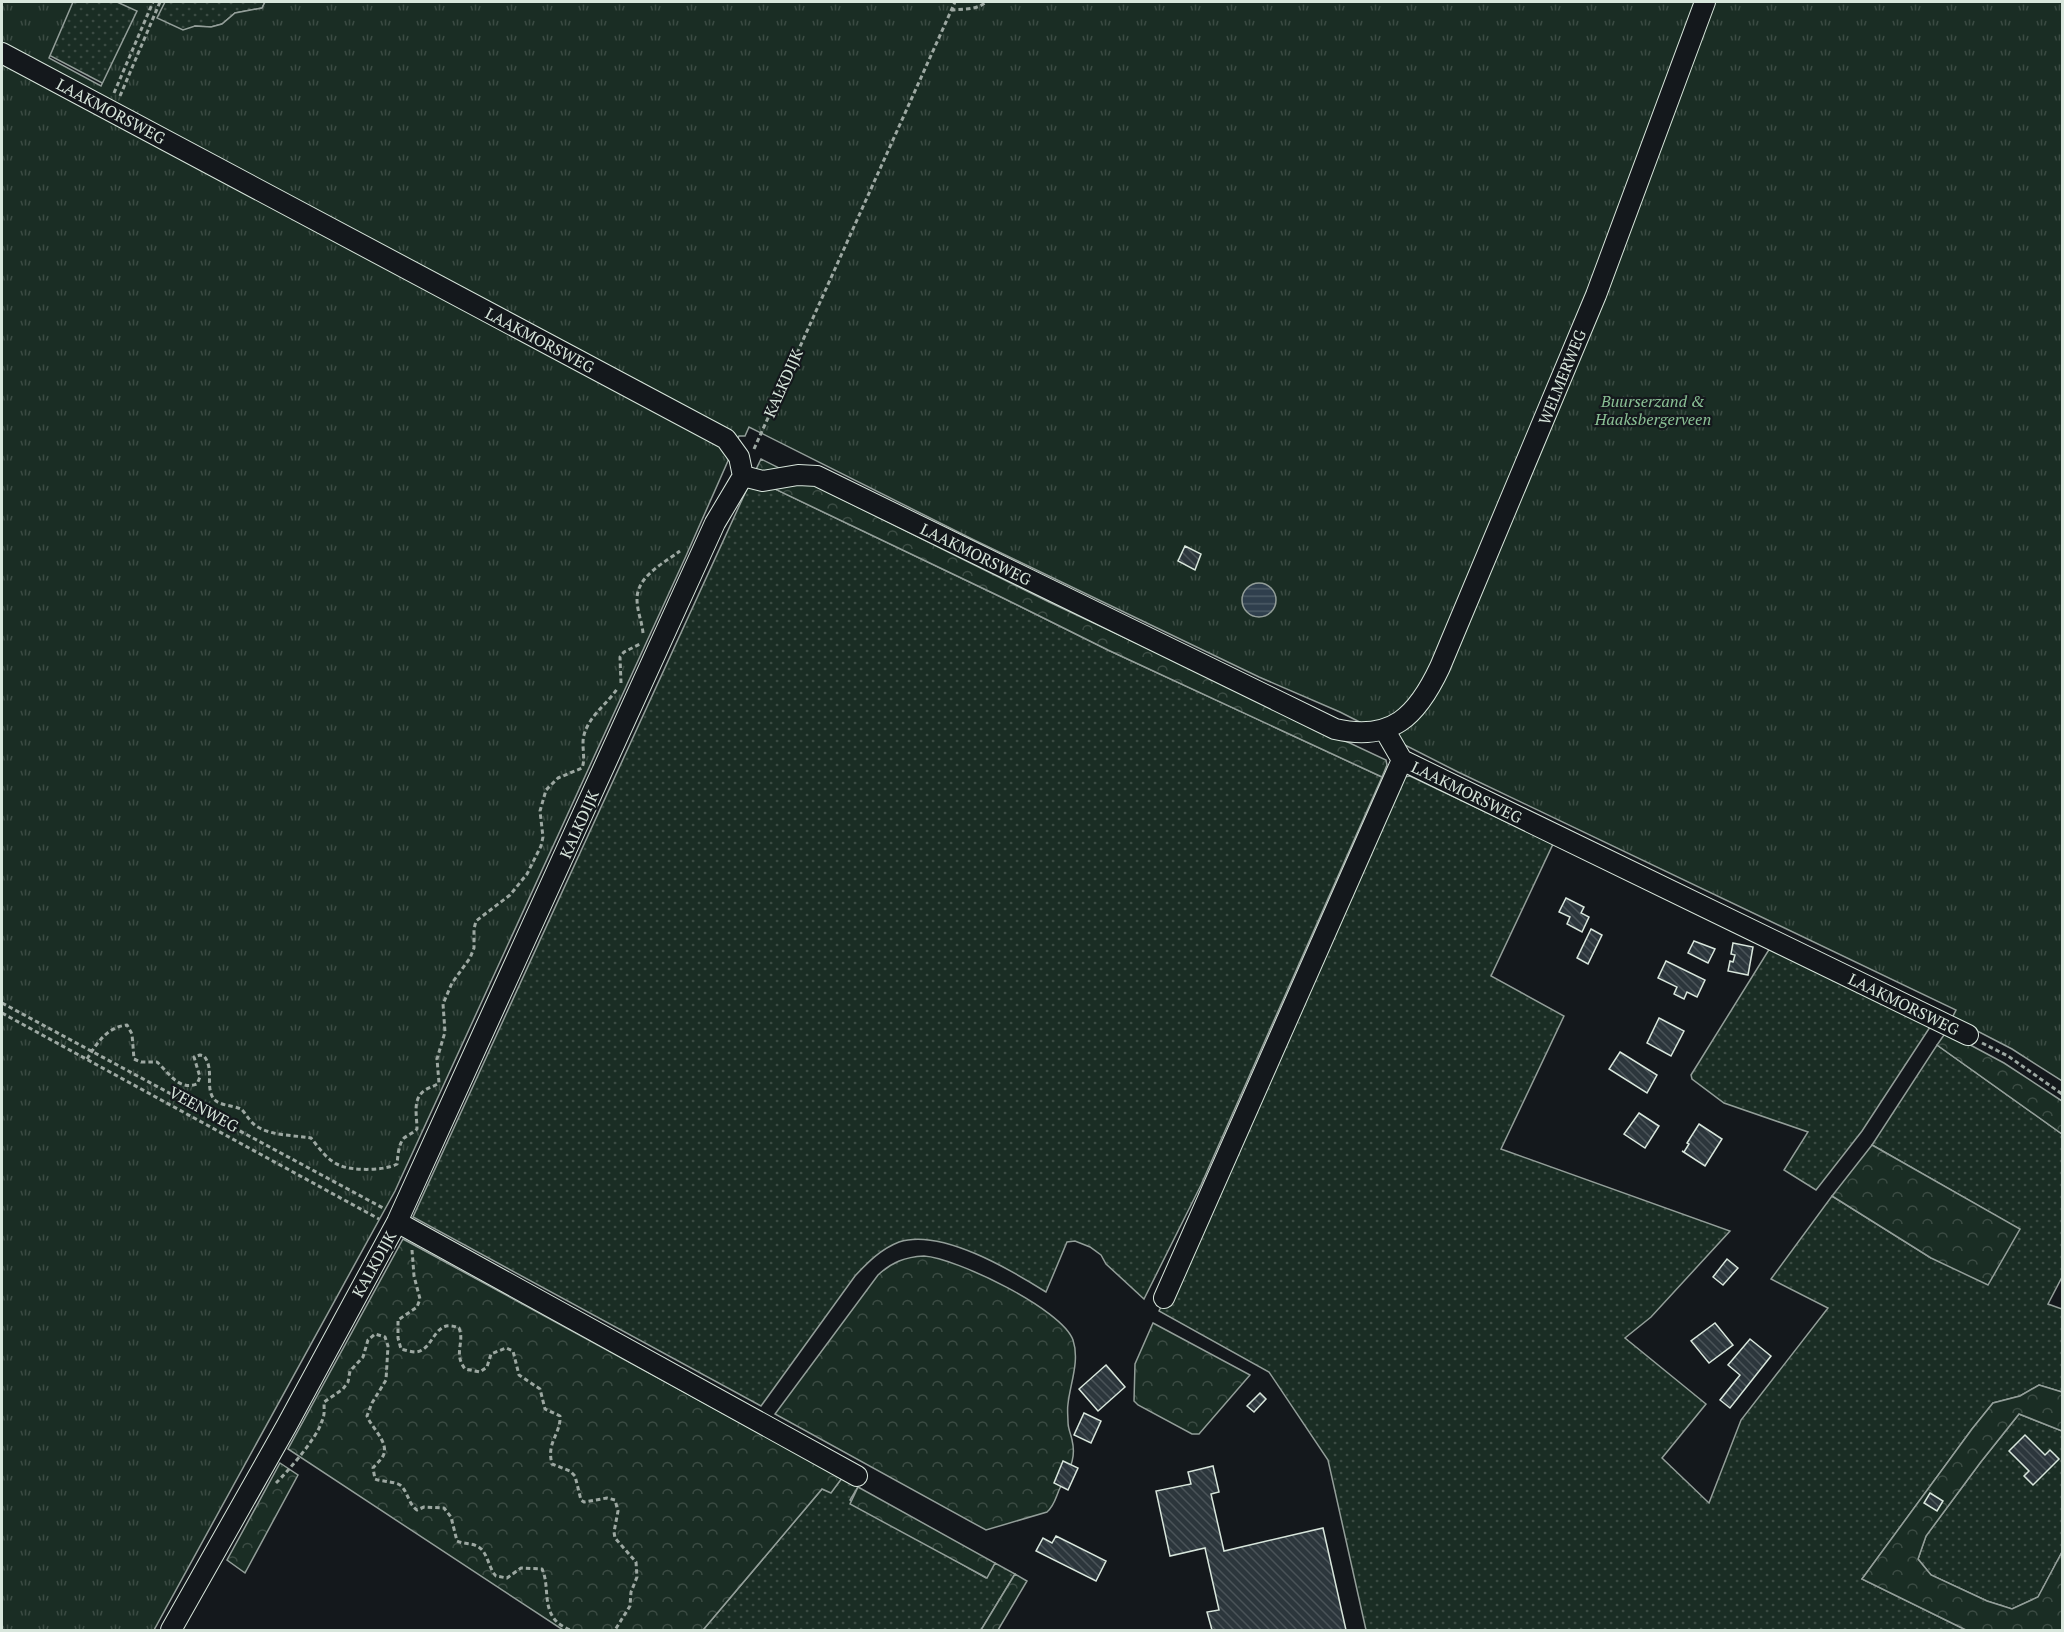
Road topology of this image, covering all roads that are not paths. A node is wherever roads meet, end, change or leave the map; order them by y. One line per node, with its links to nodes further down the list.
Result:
1 (1705, 2): 4 (street, WELMERWEG)
2 (2, 53): 3 (street, LAAKMORSWEG)
3 (743, 476): 4 (street, LAAKMORSWEG); 7 (street, KALKDIJK)
4 (1384, 729): 5 (street, LAAKMORSWEG)
5 (1402, 760): 6 (street, LAAKMORSWEG); 8 (street)
6 (1968, 1035)
7 (403, 1224): 9 (street); 10 (street, KALKDIJK)
8 (1164, 1298)
9 (857, 1476)
10 (171, 1630)

